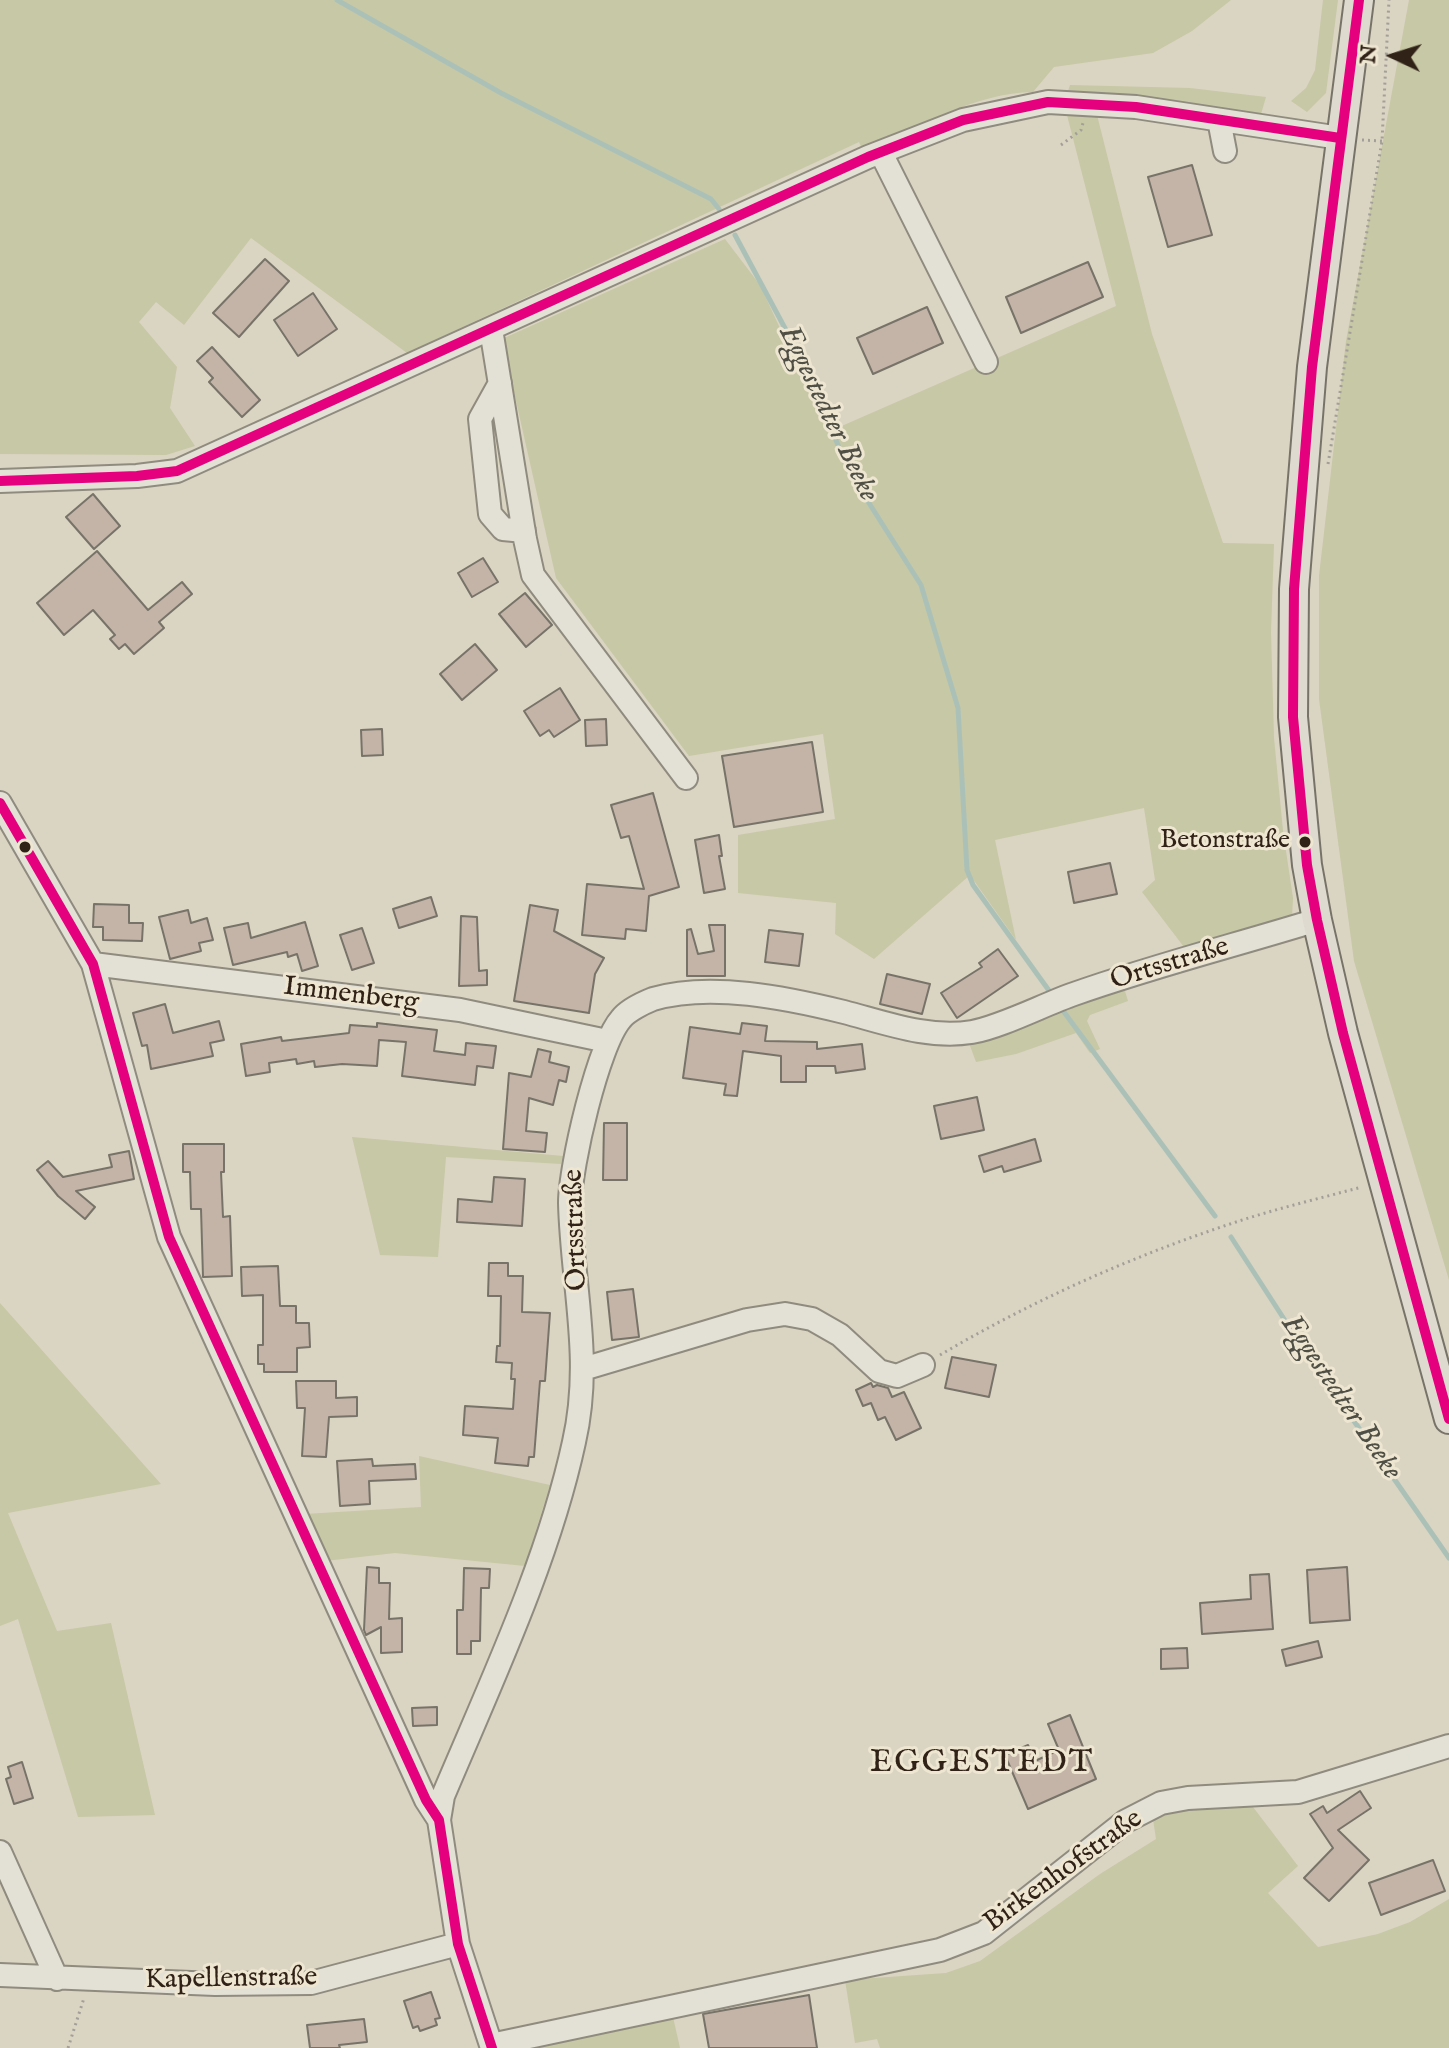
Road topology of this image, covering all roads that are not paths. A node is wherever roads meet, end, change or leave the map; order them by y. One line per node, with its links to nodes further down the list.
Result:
1 (1359, 0): 3 (main road)
2 (1219, 120): 3 (street); 4 (street); 5 (street)
3 (1340, 138): 13 (main road)
4 (1225, 151)
5 (881, 153): 6 (street); 7 (street)
6 (491, 329): 8 (street); 9 (street)
7 (986, 362)
8 (500, 383): 10 (street); 10 (street)
9 (0, 481)
10 (524, 531): 11 (street)
11 (686, 778)
12 (0, 803): 14 (street)
13 (1317, 920): 15 (street, Ortsstraße); 18 (main road)
14 (93, 964): 15 (street, Immenberg); 20 (street)
15 (607, 1041): 17 (street, Ortsstraße)
16 (923, 1365): 17 (street)
17 (583, 1369): 20 (street, Ortsstraße)
18 (1449, 1419)
19 (1449, 1746): 25 (street, Birkenhofstraße)
20 (439, 1820): 22 (street, Ortsstraße)
21 (0, 1852): 24 (street)
22 (458, 1944): 24 (street, Kapellenstraße); 25 (street, Ortsstraße)
23 (0, 1975): 24 (street, Kapellenstraße)
24 (57, 1979)
25 (491, 2046)

